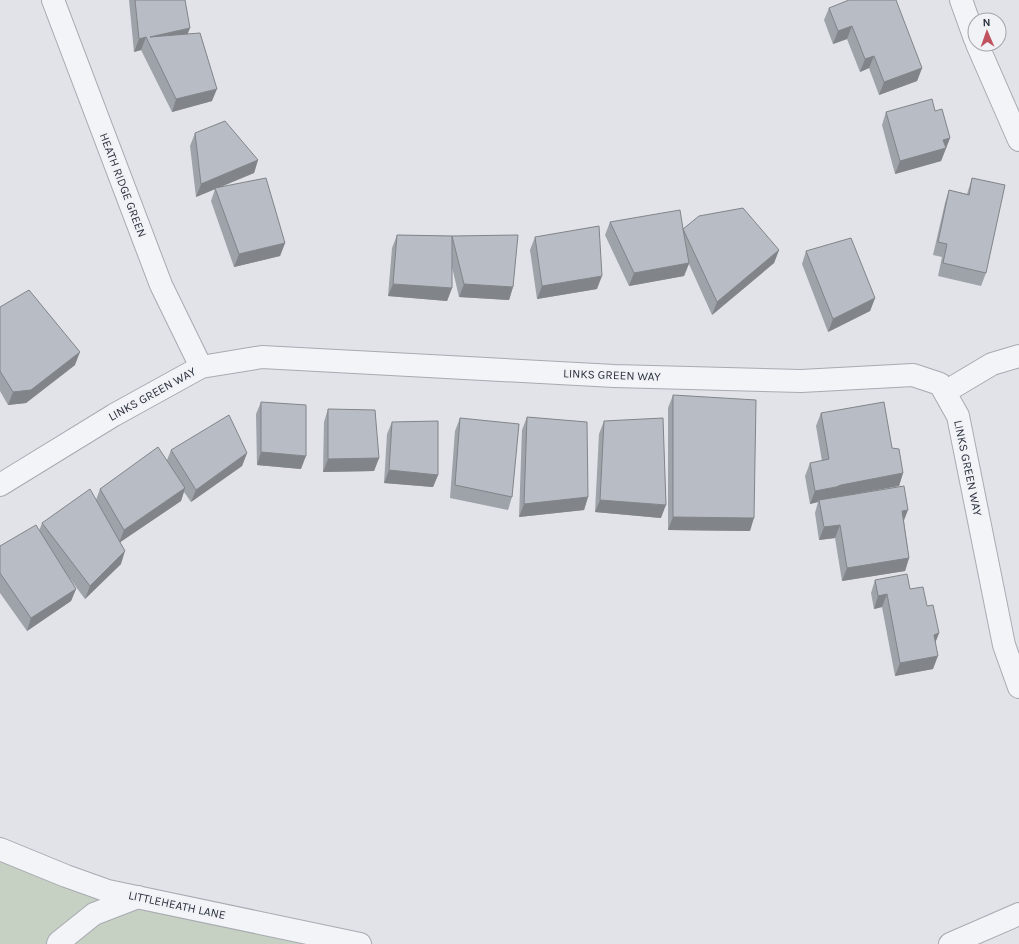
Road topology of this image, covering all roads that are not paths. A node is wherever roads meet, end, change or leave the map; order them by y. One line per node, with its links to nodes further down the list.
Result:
1 (53, 0): 7 (street, HEATH RIDGE GREEN)
2 (961, 0): 3 (street)
3 (967, 17)
4 (980, 52): 5 (street)
5 (1019, 140)
6 (1019, 356): 8 (street)
7 (201, 367): 8 (street, LINKS GREEN WAY); 9 (street, LINKS GREEN WAY)
8 (945, 392): 10 (street, LINKS GREEN WAY)
9 (0, 485)
10 (1019, 687)
11 (0, 849): 12 (street, LITTLEHEATH LANE)
12 (138, 897): 14 (street); 15 (street, LITTLEHEATH LANE)
13 (1019, 914): 16 (street)
14 (58, 944)
15 (360, 944)
16 (950, 944)

